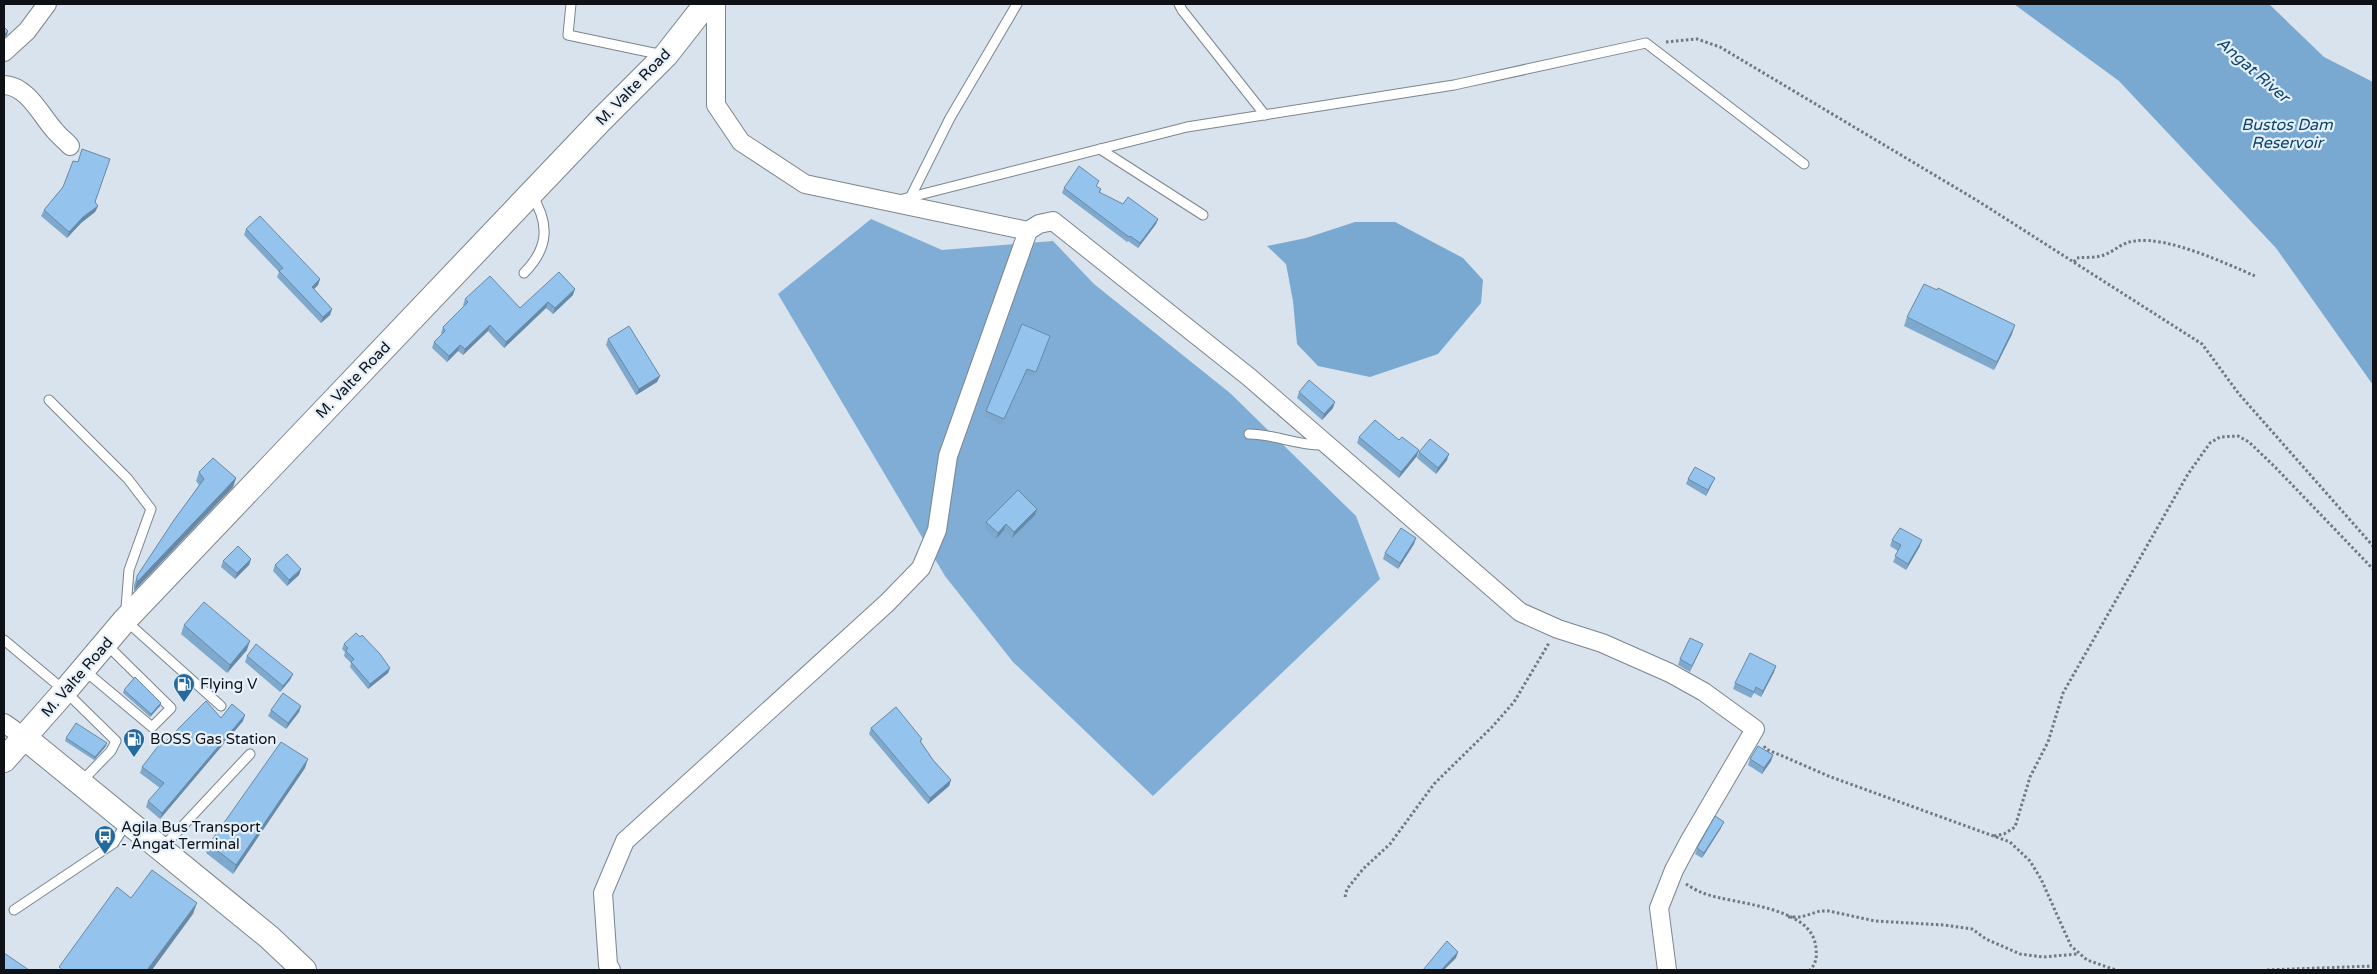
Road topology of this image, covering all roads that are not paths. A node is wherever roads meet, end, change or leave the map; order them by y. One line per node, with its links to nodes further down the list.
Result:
1 (47, 4): 7 (street)
2 (571, 4): 8 (lane)
3 (706, 4): 8 (main road, M. Valte Road)
4 (716, 4): 16 (street)
5 (1017, 4): 15 (lane)
6 (1179, 4): 10 (lane)
7 (4, 52)
8 (666, 55): 14 (main road, M. Valte Road)
9 (4, 85): 11 (street)
10 (1265, 115): 12 (lane); 13 (lane)
11 (70, 146)
12 (1100, 149): 15 (lane); 17 (lane)
13 (1804, 164)
14 (531, 194): 19 (lane); 23 (main road, M. Valte Road)
15 (911, 196): 16 (lane)
16 (890, 202): 18 (street)
17 (1203, 214)
18 (1028, 230): 22 (street); 38 (street)
19 (524, 273)
20 (49, 400): 23 (lane)
21 (1249, 434): 22 (lane)
22 (1327, 444): 39 (street)
23 (125, 620): 25 (main road, M. Valte Road); 28 (lane)
24 (4, 640): 27 (lane)
25 (106, 644): 26 (main road, M. Valte Road); 26 (lane)
26 (82, 669): 27 (main road, M. Valte Road)
27 (65, 692): 30 (main road, M. Valte Road); 33 (lane)
28 (221, 706)
29 (4, 723): 30 (street)
30 (24, 737): 32 (main road, M. Valte Road); 33 (main road)
31 (250, 754): 35 (lane)
32 (4, 760)
33 (80, 783): 34 (main road)
34 (127, 822): 35 (main road); 36 (lane)
35 (161, 848): 37 (main road)
36 (14, 910)
37 (304, 970)
38 (611, 970)
39 (1668, 970)

